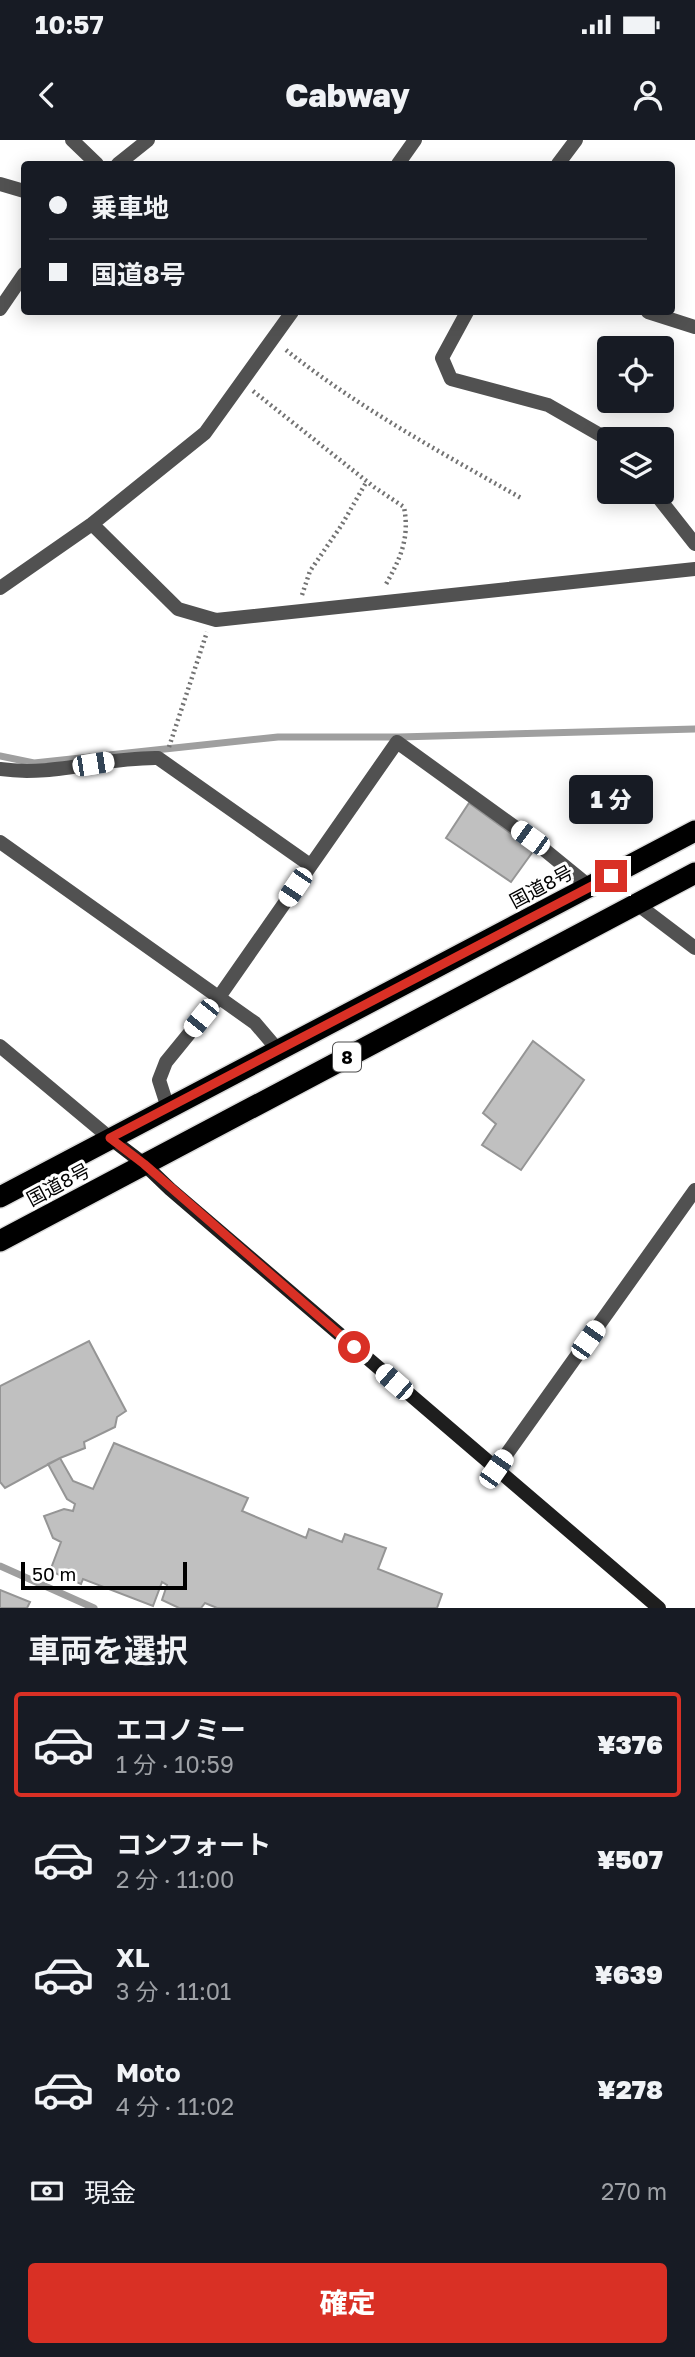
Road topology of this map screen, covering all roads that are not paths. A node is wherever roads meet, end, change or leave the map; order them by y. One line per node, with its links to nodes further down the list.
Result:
1 (72, 140): 5 (street)
2 (148, 140): 6 (street)
3 (415, 140): 7 (street)
4 (576, 140): 8 (street)
5 (94, 161)
6 (122, 161)
7 (400, 161)
8 (560, 161)
9 (0, 184): 10 (street)
10 (21, 190)
11 (21, 278): 12 (street)
12 (0, 309)
13 (290, 315): 19 (street)
14 (465, 315): 17 (street)
15 (657, 315): 16 (street)
16 (695, 327)
17 (597, 433)
18 (663, 504): 20 (street)
19 (92, 524): 21 (street); 22 (street)
20 (695, 544)
21 (695, 569)
22 (0, 588)
23 (0, 769): 26 (street)
24 (695, 831): 28 (highway, 国道8号 / 8)
25 (0, 842): 31 (street)
26 (310, 865): 28 (street); 31 (street)
27 (695, 873): 29 (highway, 国道8号 / 8)
28 (590, 887): 33 (highway, 国道8号 / 8)
29 (637, 904): 30 (street); 36 (highway, 国道8号 / 8)
30 (695, 948)
31 (219, 997): 33 (street); 34 (street)
32 (0, 1046): 35 (street)
33 (278, 1050): 34 (highway, 国道8号 / 8)
34 (168, 1108): 35 (highway, 国道8号 / 8)
35 (110, 1138): 36 (street); 38 (highway, 国道8号 / 8)
36 (144, 1164): 39 (highway, 国道8号 / 8); 40 (street)
37 (695, 1190): 40 (street)
38 (0, 1197)
39 (0, 1241)
40 (496, 1469): 41 (street)
41 (659, 1608)

